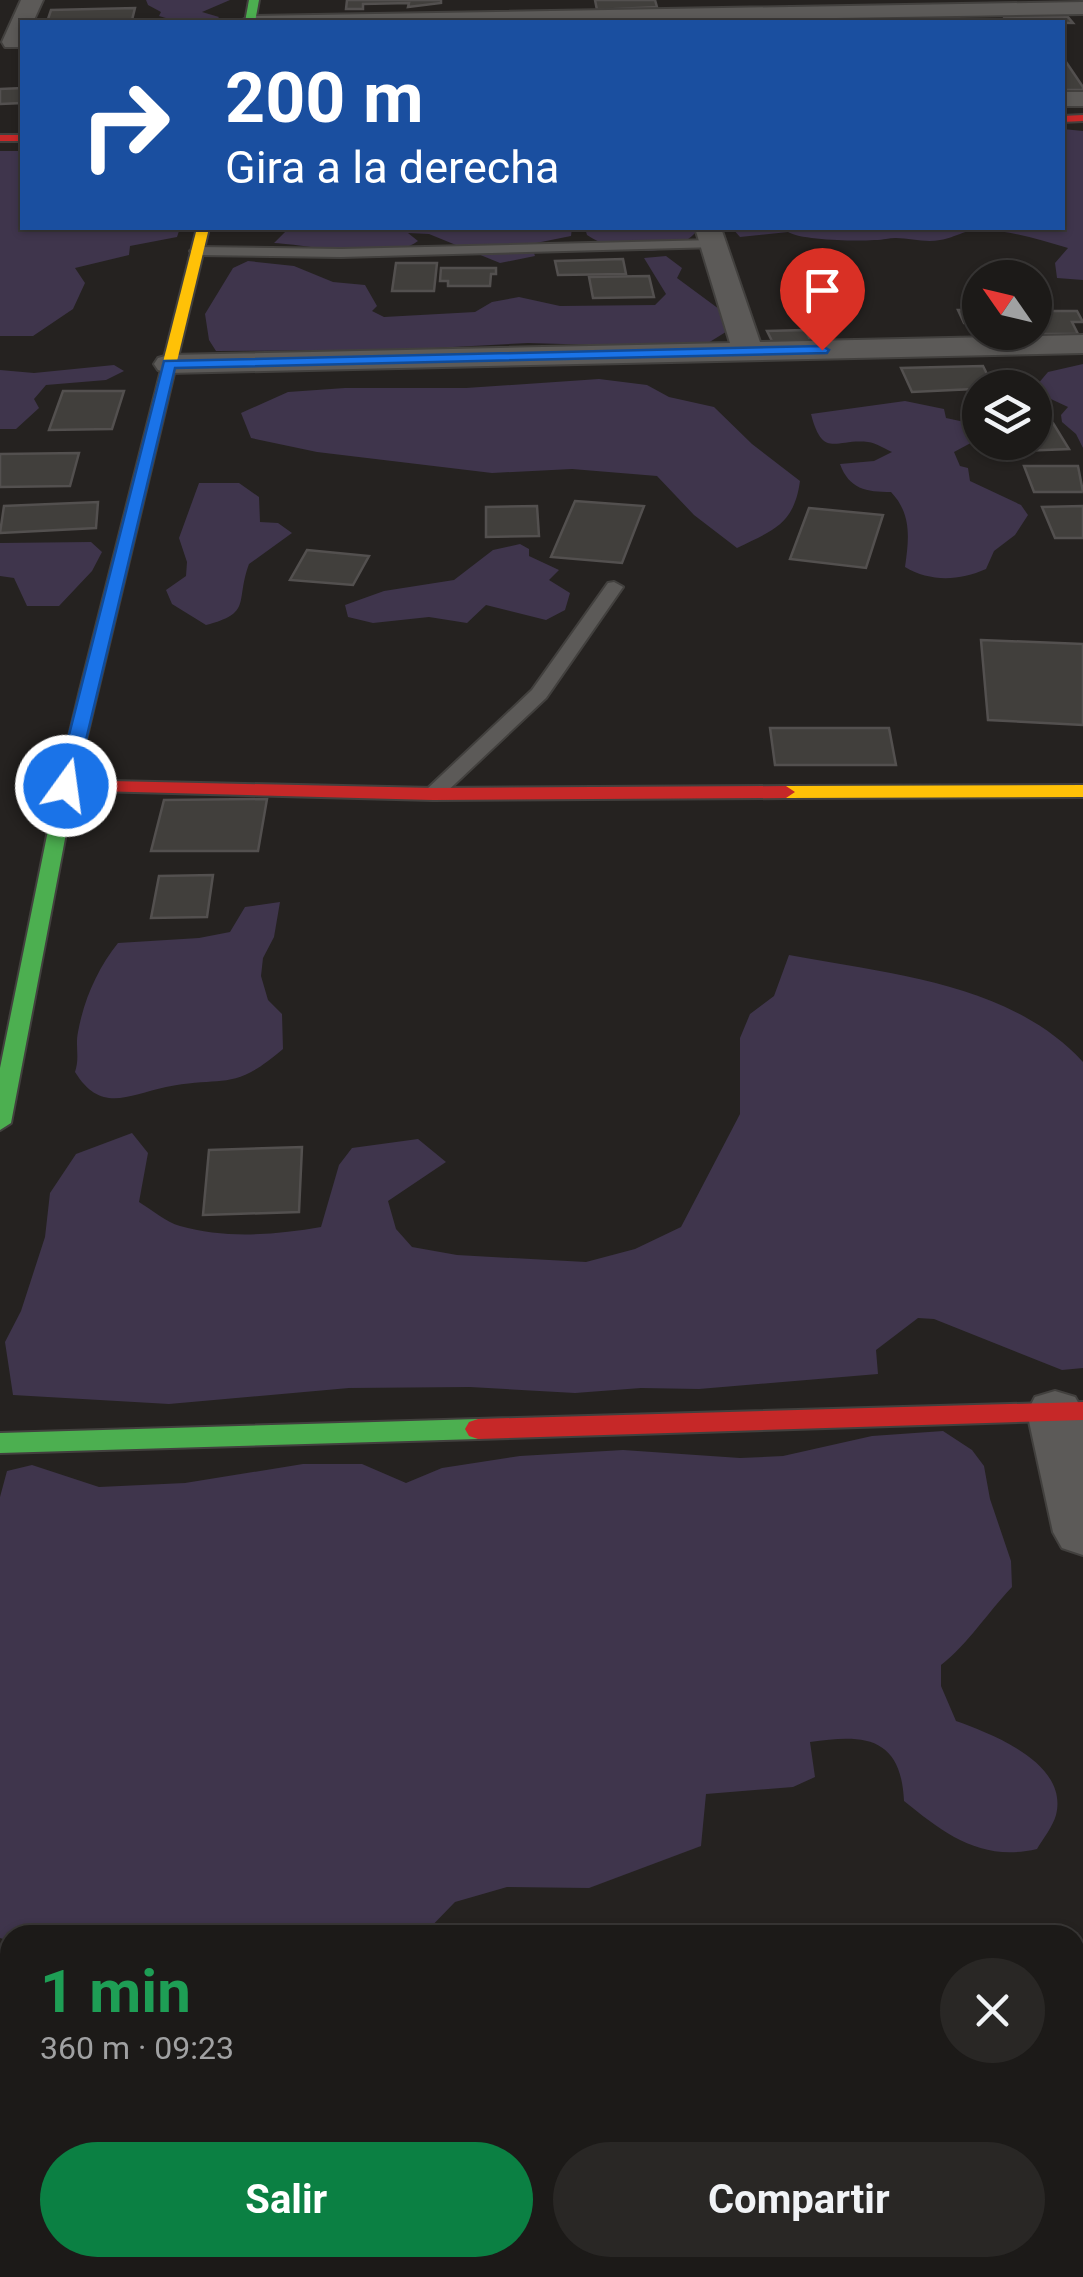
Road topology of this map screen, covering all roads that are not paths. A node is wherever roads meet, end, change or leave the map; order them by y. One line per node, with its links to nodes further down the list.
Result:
1 (1083, 8): 2 (street)
2 (914, 11): 3 (street)
3 (574, 13): 4 (street)
4 (322, 20)
5 (202, 230): 7 (street)
6 (711, 236): 7 (lane); 9 (street)
7 (197, 252): 10 (street)
8 (1083, 344): 9 (street)
9 (748, 352): 10 (street)
10 (169, 364): 12 (street)
11 (614, 587): 14 (lane)
12 (66, 786): 14 (street); 15 (street)
13 (1083, 791): 14 (street)
14 (433, 794)
15 (0, 1123)
16 (1069, 1411): 17 (street); 18 (street)
17 (0, 1443)
18 (1083, 1532)

